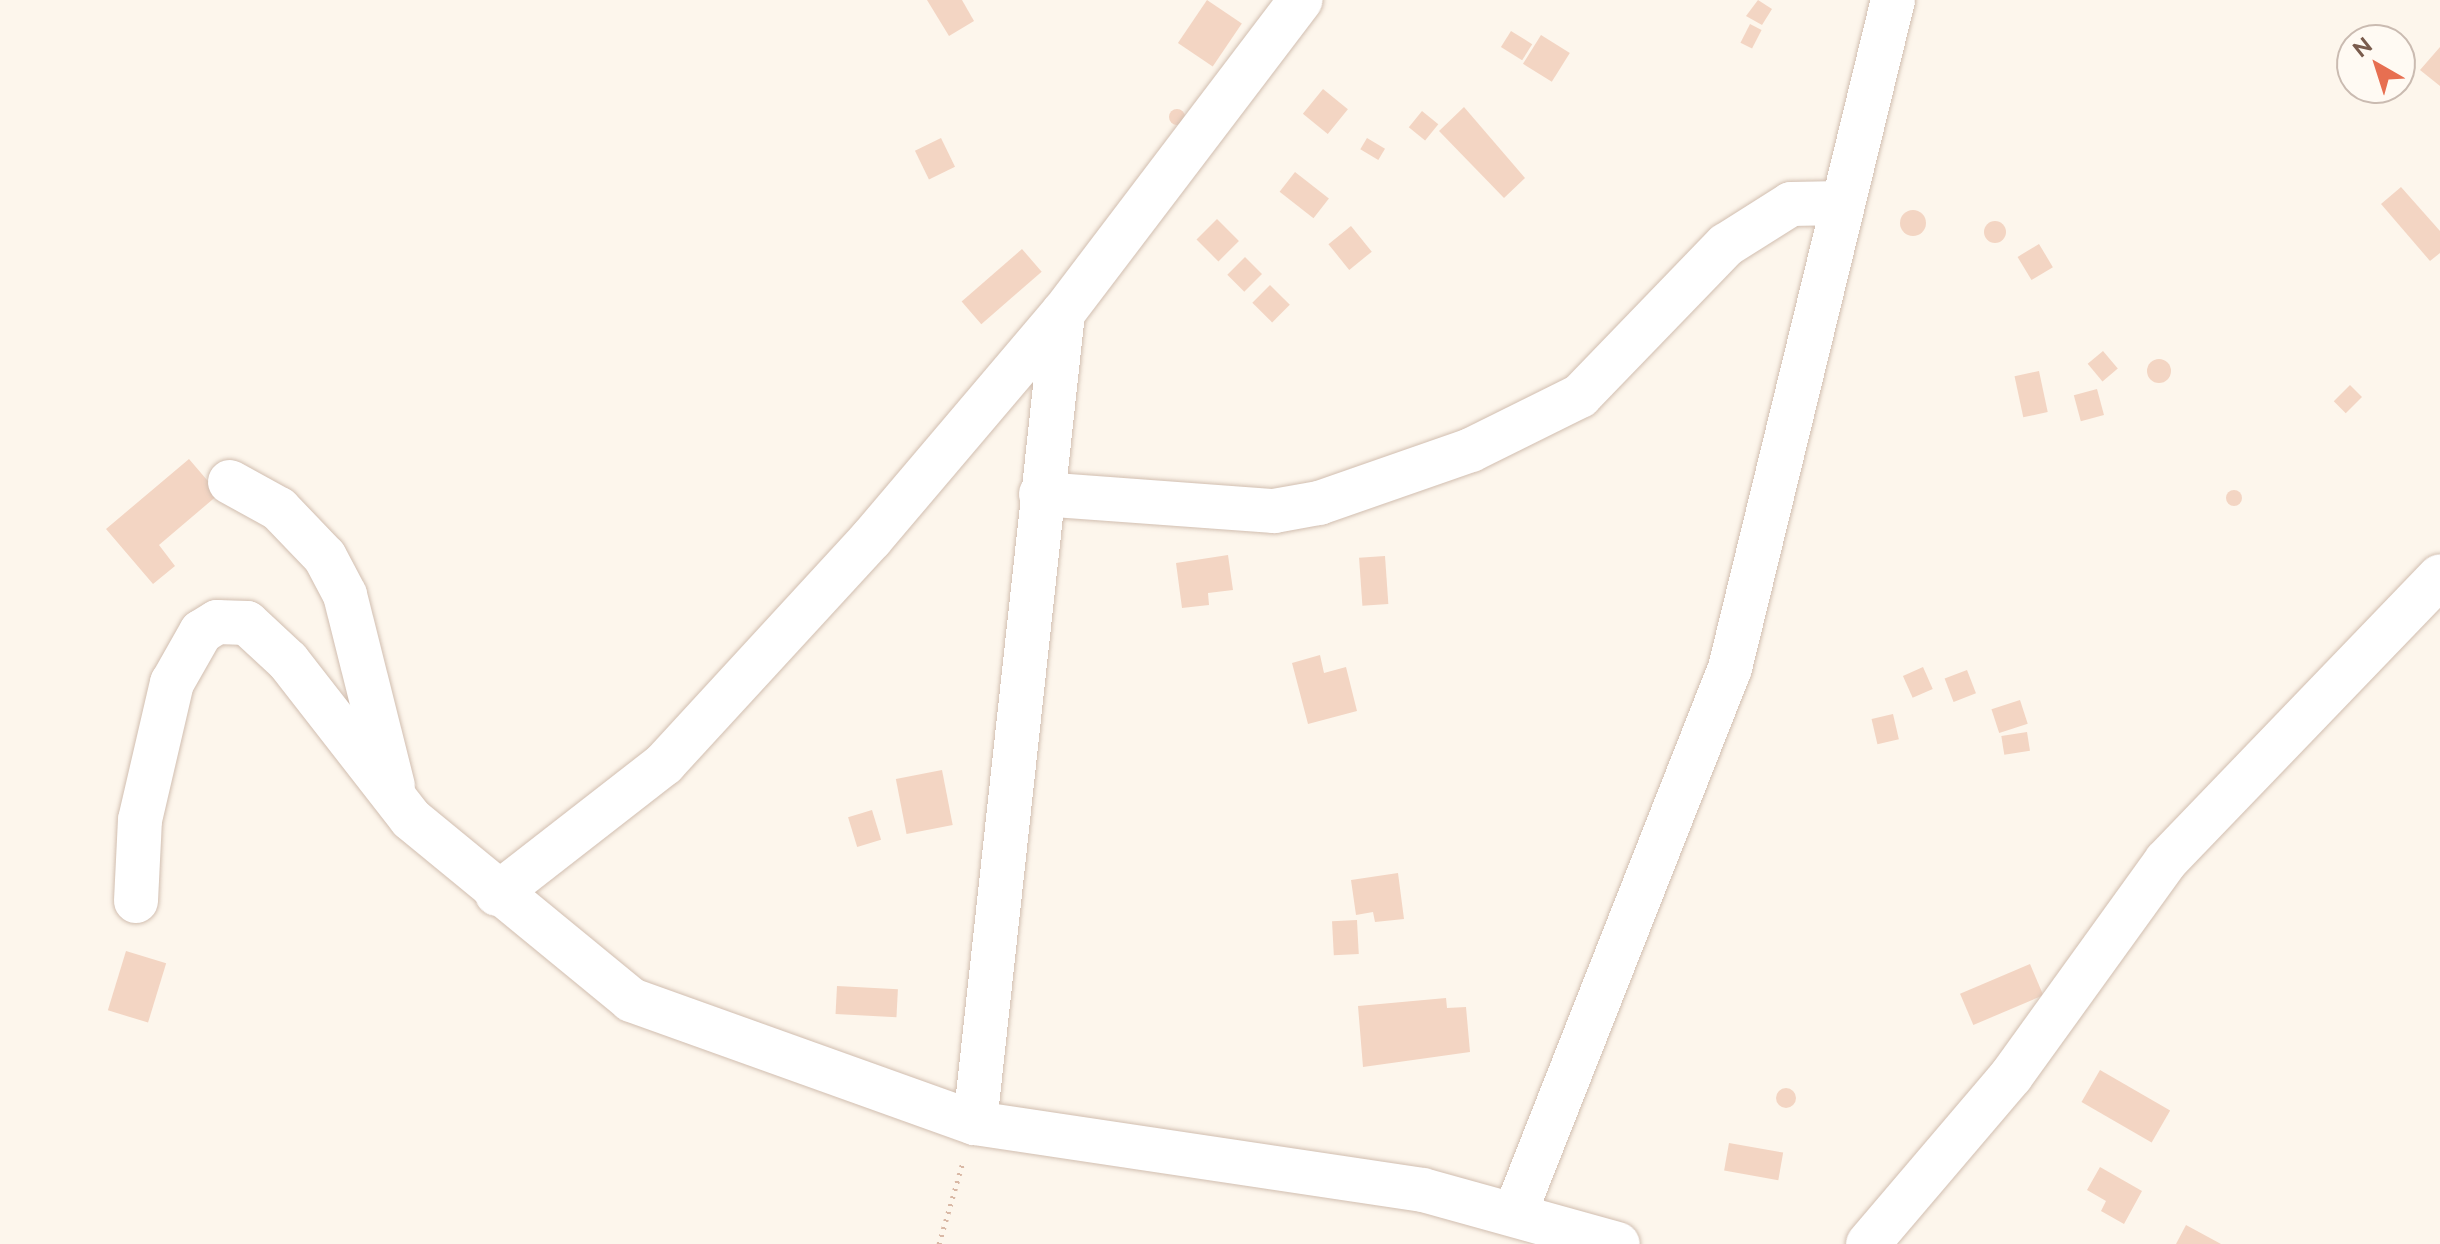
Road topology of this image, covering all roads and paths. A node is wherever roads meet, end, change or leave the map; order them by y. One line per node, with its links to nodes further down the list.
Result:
1 (1301, 0): 4 (street)
2 (1893, 0): 3 (street)
3 (1842, 203): 6 (street); 12 (street)
4 (1063, 313): 6 (street); 9 (street)
5 (230, 482): 8 (street)
6 (1041, 494): 11 (street)
7 (2440, 576): 15 (street)
8 (398, 802): 9 (street); 10 (street)
9 (497, 894): 11 (street)
10 (136, 901)
11 (975, 1123): 12 (street); 13 (path)
12 (1515, 1213): 14 (street)
13 (939, 1244)
14 (1618, 1244)
15 (1868, 1244)

